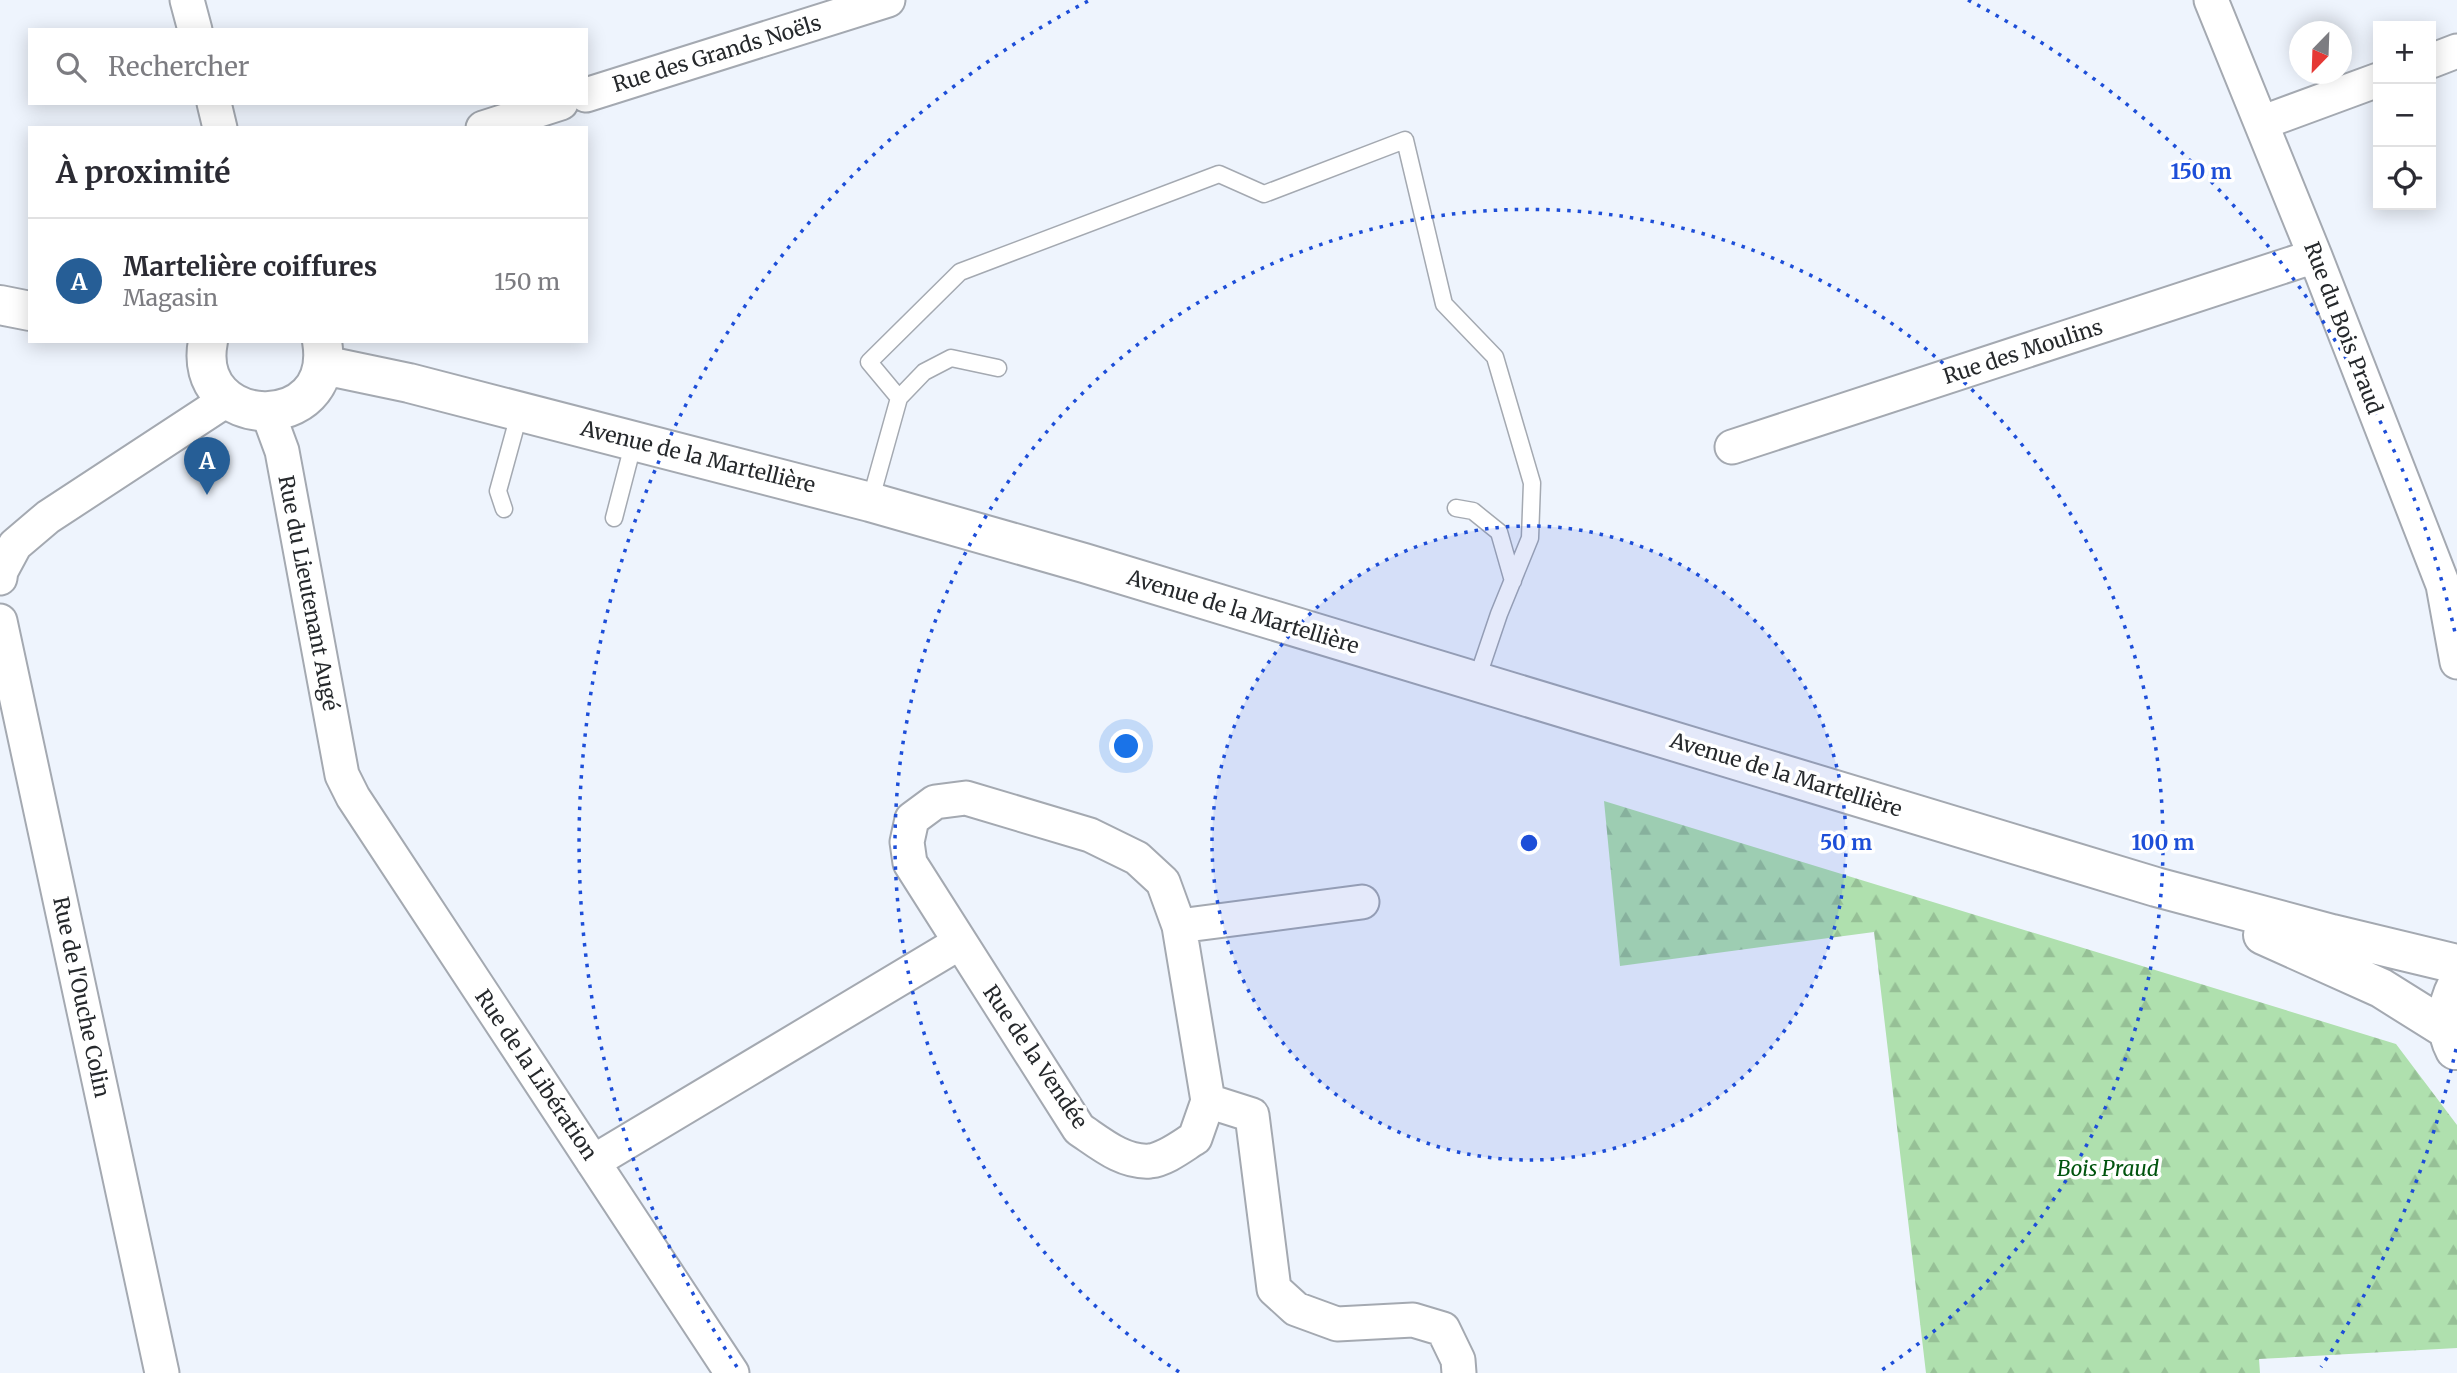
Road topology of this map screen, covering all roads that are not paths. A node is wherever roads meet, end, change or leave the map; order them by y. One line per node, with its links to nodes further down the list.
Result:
1 (187, 0): 4 (street)
2 (888, 0): 8 (street, Rue des Grands Noëls)
3 (2211, 0): 10 (street, Rue du Bois Praud)
4 (194, 28)
5 (2457, 51): 6 (street)
6 (2436, 59)
7 (2373, 82): 10 (street)
8 (588, 94)
9 (555, 105): 11 (street)
10 (2261, 123): 12 (street, Rue du Bois Praud)
11 (489, 126)
12 (2315, 256): 23 (street, Rue des Moulins); 32 (street, Rue du Bois Praud)
13 (0, 305): 14 (street)
14 (28, 311)
15 (202, 343): 19 (street)
16 (322, 353): 20 (street, Avenue de la Martellière); 21 (street)
17 (998, 368): 18 (lane)
18 (899, 398): 24 (lane); 30 (lane)
19 (228, 399): 21 (street); 28 (street)
20 (520, 411): 22 (street, Avenue de la Martellière); 26 (lane)
21 (268, 413): 34 (street, Rue du Lieutenant Augé)
22 (634, 441): 24 (street, Avenue de la Martellière); 27 (lane)
23 (1732, 447)
24 (870, 502): 33 (street, Avenue de la Martellière)
25 (1455, 508): 30 (lane)
26 (504, 509)
27 (614, 518)
28 (7, 539): 29 (street)
29 (0, 578)
30 (1513, 580): 33 (lane)
31 (0, 621): 44 (street, Rue de l'Ouche Colin)
32 (2457, 662)
33 (1476, 682): 35 (street, Avenue de la Martellière)
34 (342, 775): 43 (street, Rue de la Libération)
35 (2156, 887): 39 (street, Avenue de la Martellière); 41 (street, Avenue de la Martellière)
36 (1362, 902): 37 (street)
37 (1179, 926): 38 (street, Rue de la Vendée); 42 (street, Rue de la Vendée)
38 (960, 943): 42 (street, Rue de la Vendée); 43 (street)
39 (2457, 964)
40 (2457, 985): 41 (street)
41 (2453, 1042)
42 (1208, 1101): 46 (street)
43 (593, 1162): 45 (street, Rue de la Libération)
44 (162, 1373)
45 (732, 1373)
46 (1459, 1373)

